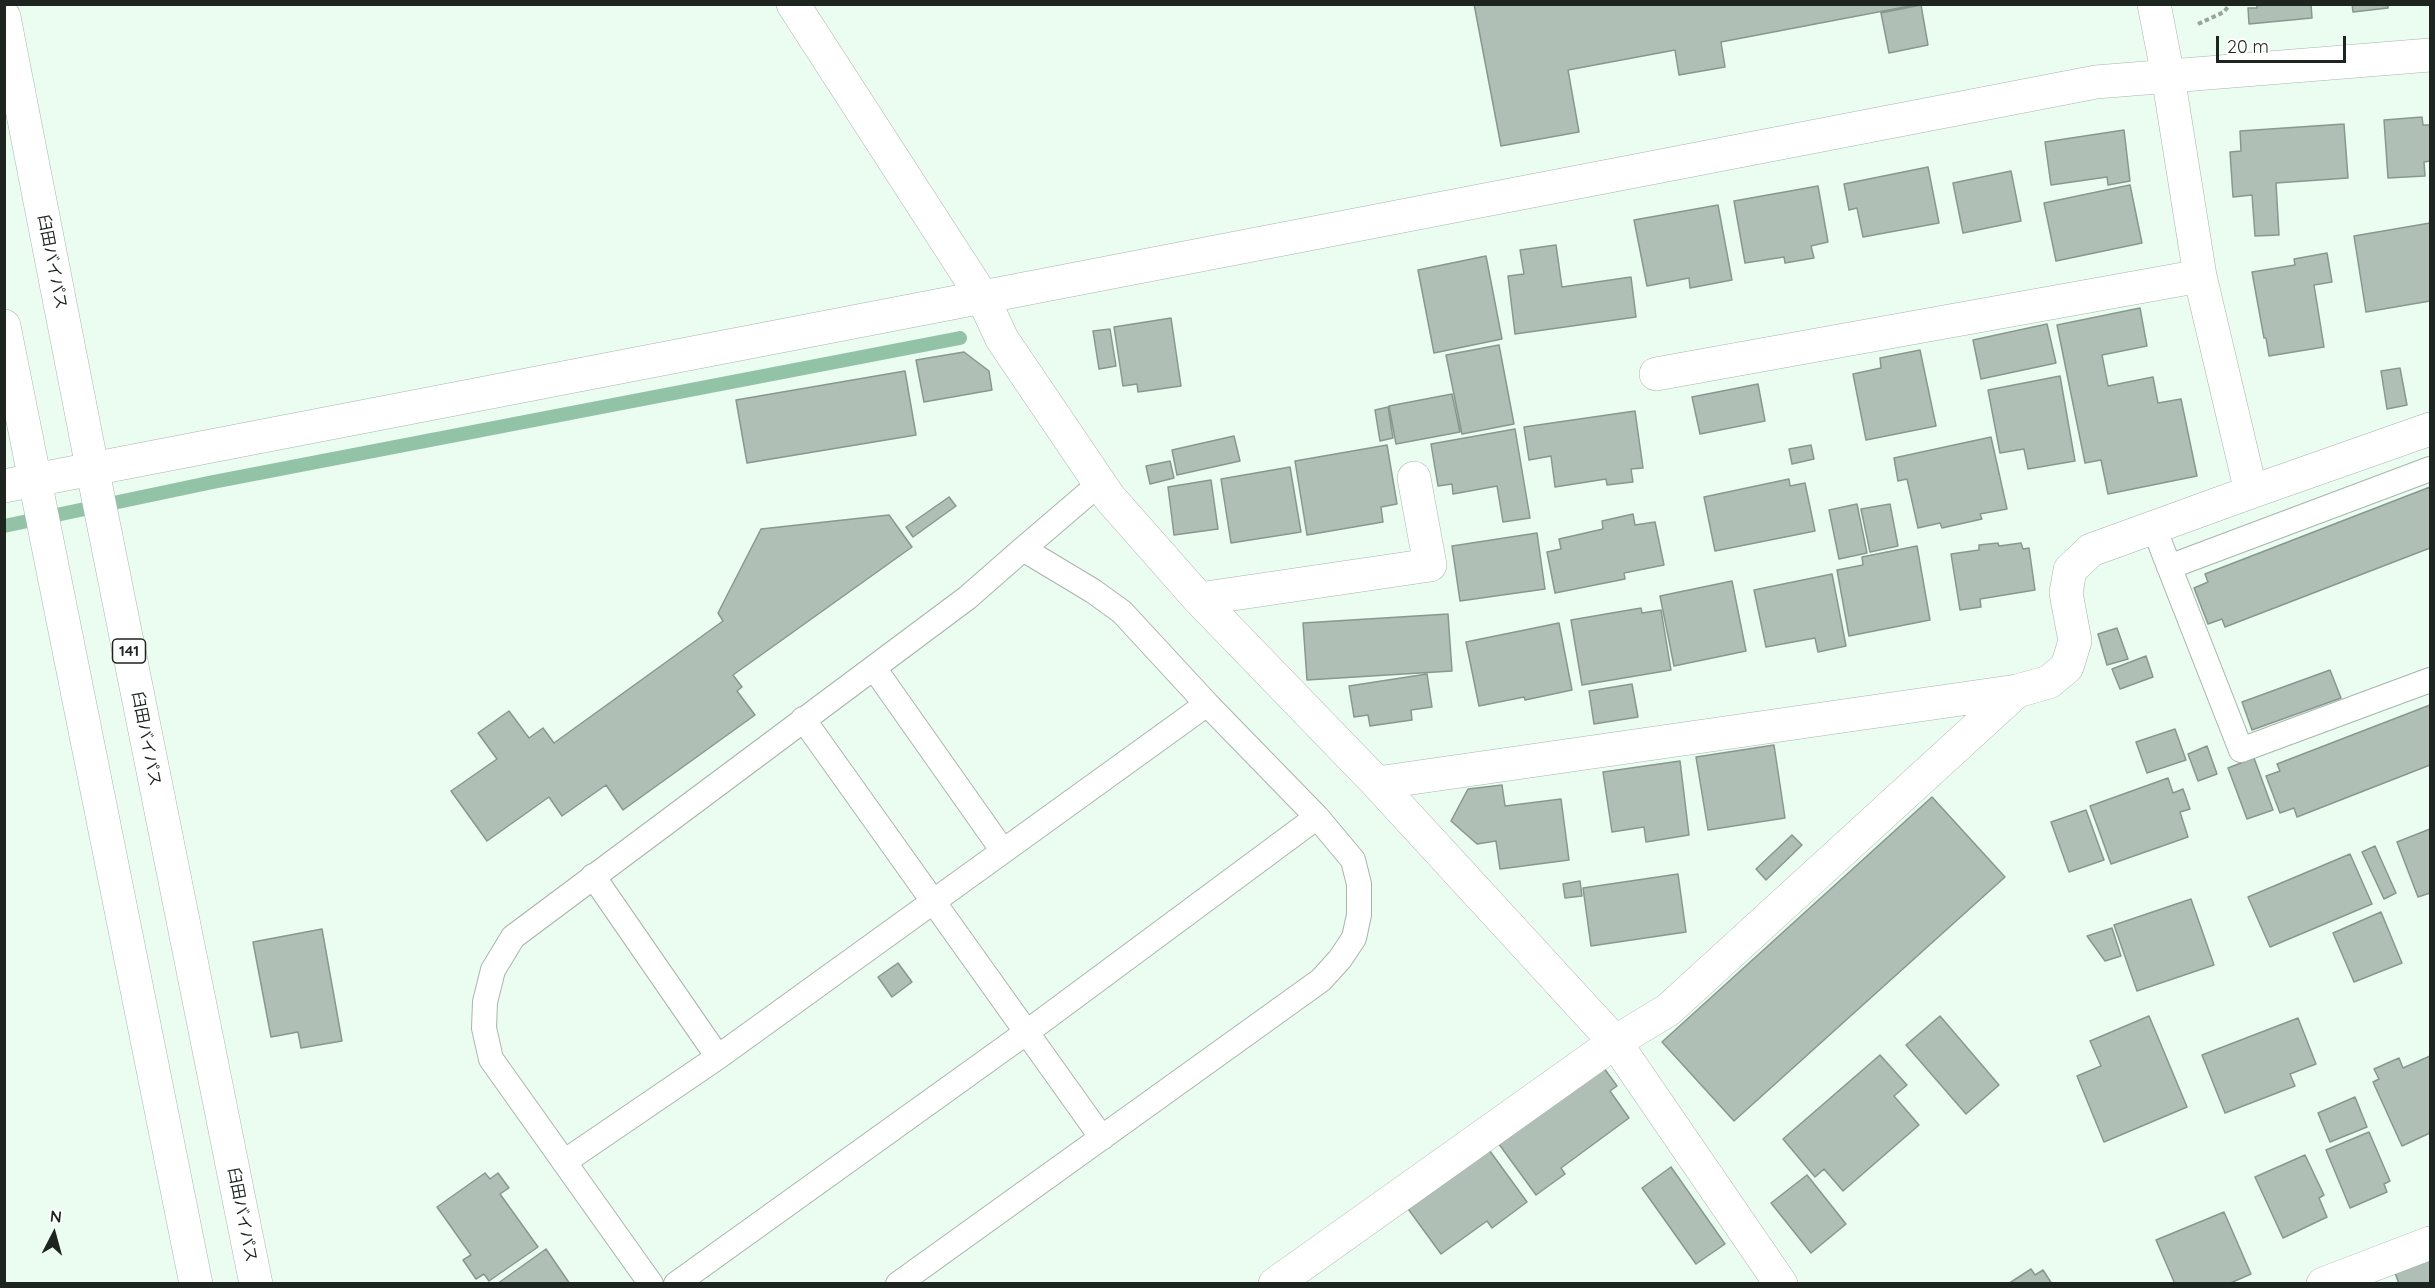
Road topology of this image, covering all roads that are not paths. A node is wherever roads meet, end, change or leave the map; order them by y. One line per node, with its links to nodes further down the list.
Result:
1 (793, 4): 7 (main road)
2 (2154, 4): 5 (main road)
3 (4, 17): 11 (main road, 臼田バイパス / 141)
4 (2430, 55): 5 (main road)
5 (2168, 76): 6 (main road); 7 (main road)
6 (2200, 276): 9 (main road); 16 (main road)
7 (983, 298): 11 (main road); 15 (main road)
8 (4, 326): 14 (main road)
9 (1656, 374)
10 (2430, 429): 16 (main road)
11 (92, 467): 14 (main road); 38 (main road, 臼田バイパス / 141)
12 (2430, 469): 19 (lane)
13 (1414, 478): 20 (main road)
14 (19, 482): 37 (main road)
15 (1100, 483): 18 (lane); 20 (main road)
16 (2252, 492): 17 (main road)
17 (2154, 528): 19 (lane); 23 (main road)
18 (1023, 549): 21 (lane); 24 (lane)
19 (2169, 567): 22 (lane)
20 (1199, 600): 26 (main road)
21 (874, 668): 25 (lane); 28 (lane)
22 (2430, 680)
23 (2017, 691): 26 (main road); 32 (main road)
24 (1207, 704): 27 (lane); 28 (lane)
25 (803, 719): 29 (lane); 30 (lane)
26 (1377, 783): 32 (main road)
27 (1317, 817): 31 (lane); 34 (lane)
28 (1003, 851): 30 (lane)
29 (592, 876): 33 (lane); 35 (lane)
30 (933, 900): 31 (lane); 33 (lane)
31 (1027, 1032): 34 (lane); 40 (lane)
32 (1615, 1042): 42 (main road); 43 (main road)
33 (718, 1057): 35 (lane)
34 (1102, 1138): 41 (lane)
35 (564, 1162): 39 (lane)
36 (2430, 1243): 44 (main road)
37 (196, 1284)
38 (256, 1284)
39 (651, 1284)
40 (676, 1284)
41 (898, 1284)
42 (1275, 1284)
43 (1781, 1284)
44 (2323, 1284)

